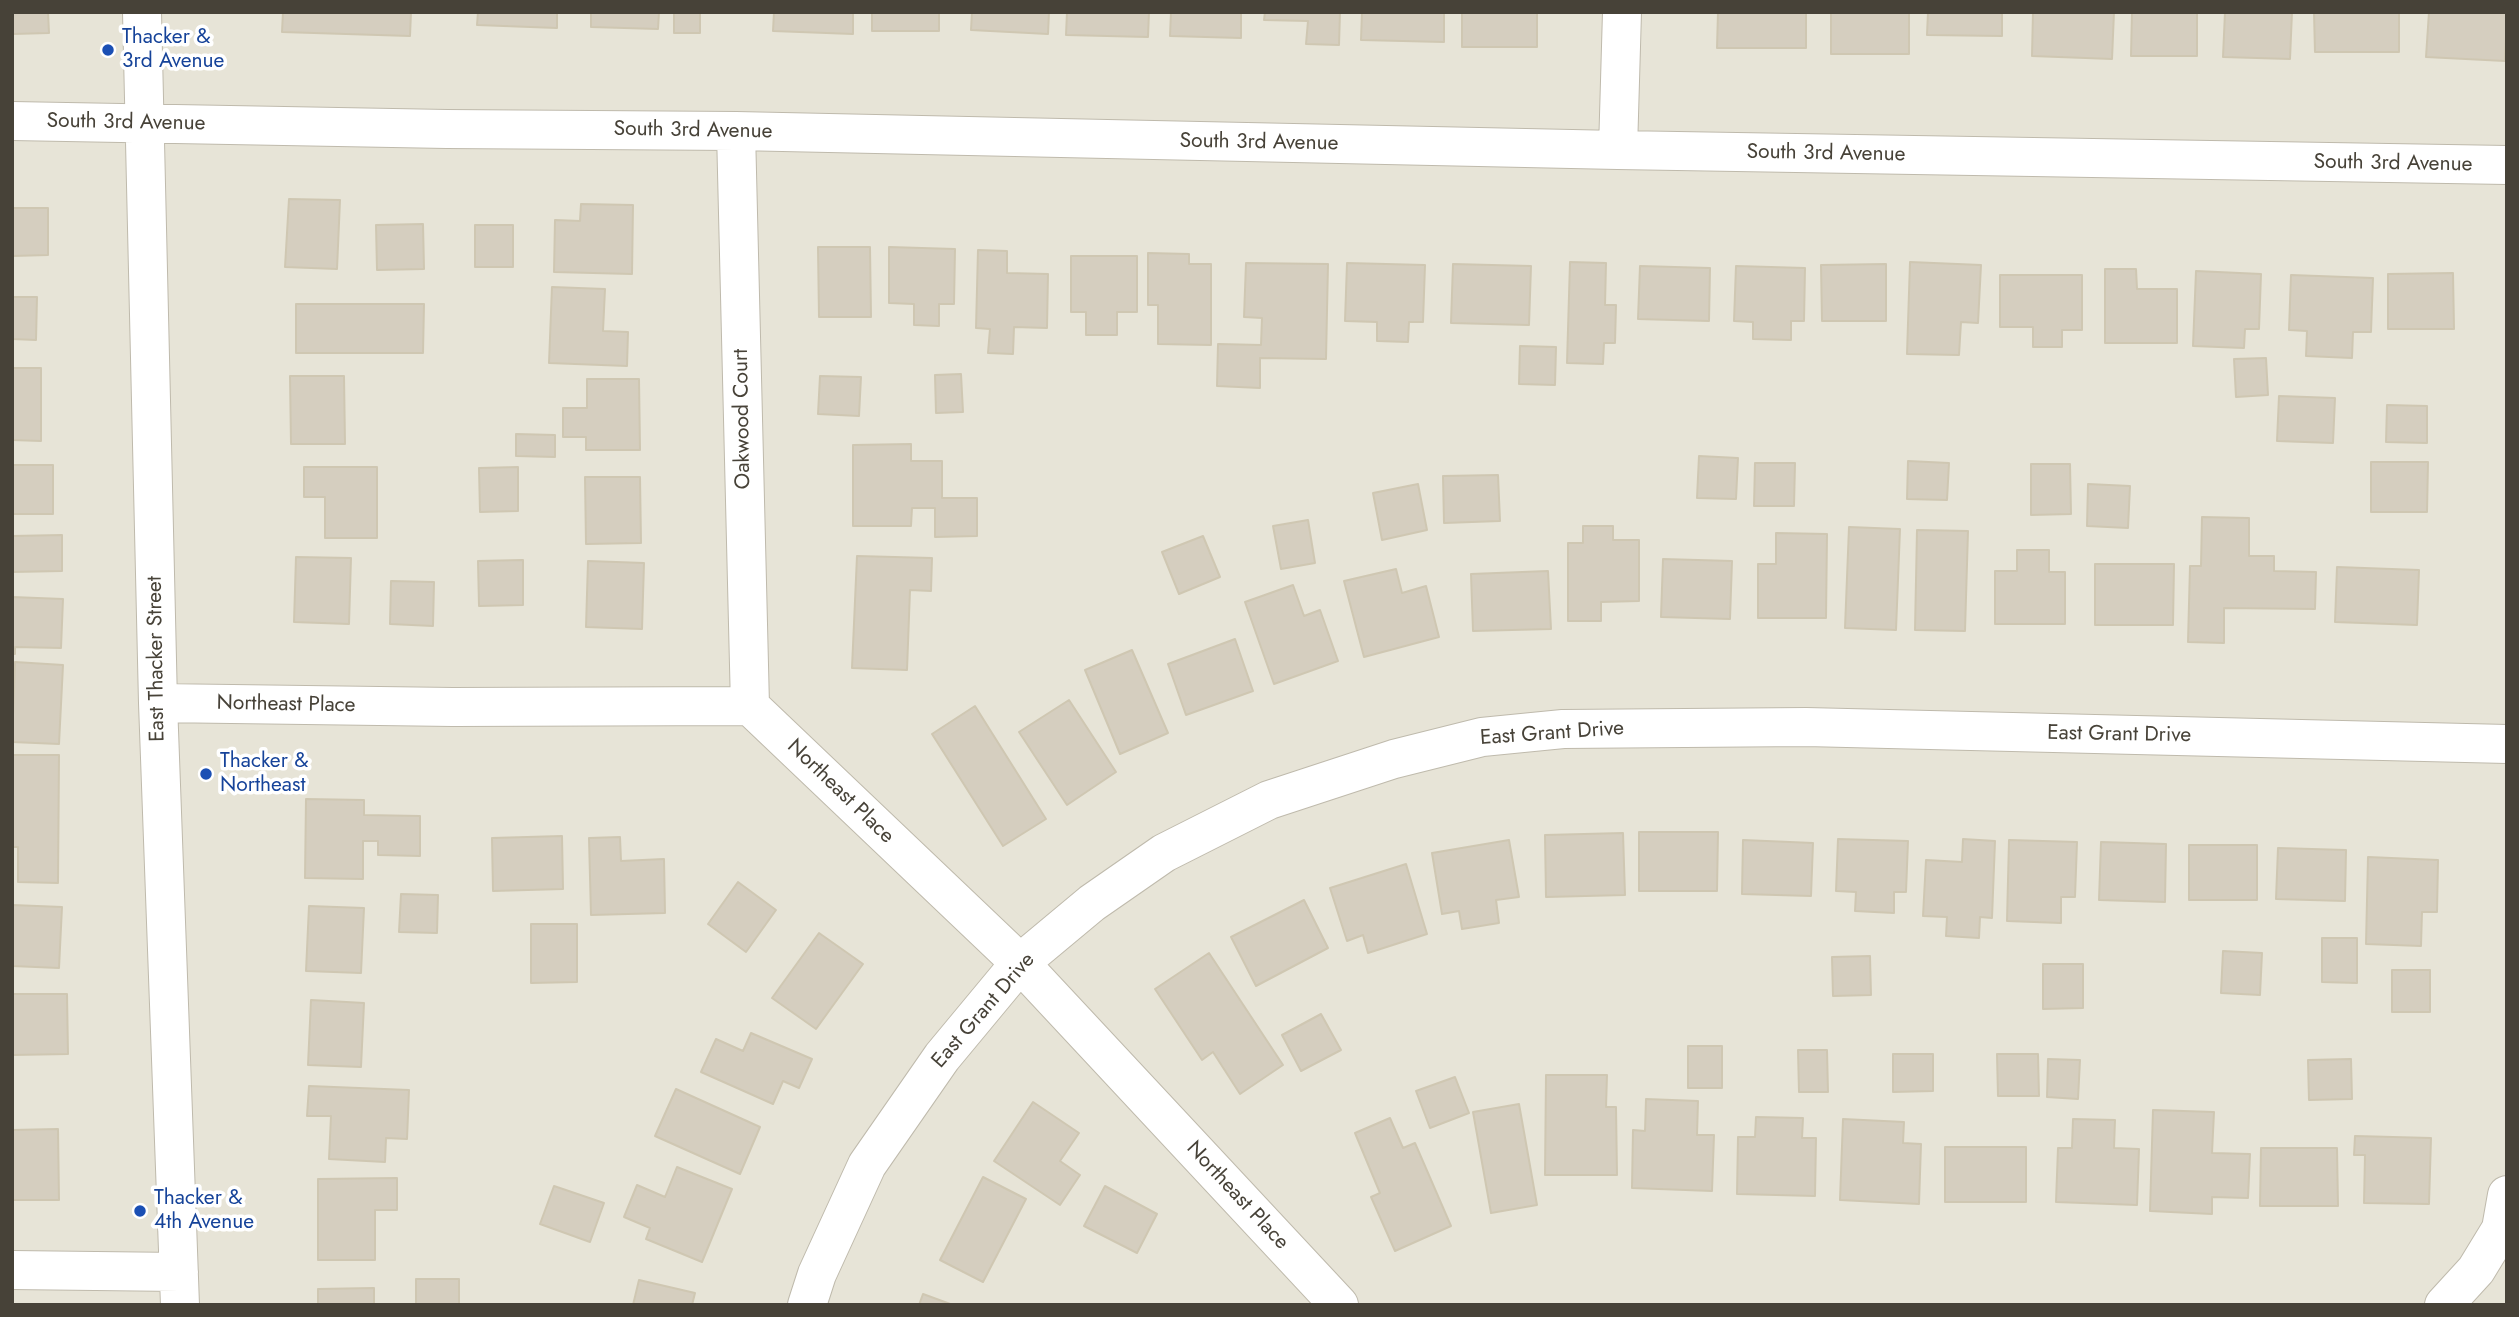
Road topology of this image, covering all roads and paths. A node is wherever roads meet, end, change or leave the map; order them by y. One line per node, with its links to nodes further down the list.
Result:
1 (142, 12): 4 (street, East Thacker Street)
2 (1622, 12): 6 (street)
3 (12, 121): 4 (street, South 3rd Avenue)
4 (146, 123): 5 (street, South 3rd Avenue); 8 (street, East Thacker Street)
5 (736, 131): 6 (street, South 3rd Avenue); 9 (street, Oakwood Court)
6 (1618, 150): 7 (street, South 3rd Avenue)
7 (2507, 166)
8 (158, 703): 9 (street, Northeast Place); 14 (street, East Thacker Street)
9 (750, 706): 11 (street, Northeast Place)
10 (2507, 744): 11 (street, East Grant Drive)
11 (1020, 964): 15 (street, East Grant Drive); 16 (street, Northeast Place)
12 (2507, 1195): 17 (street)
13 (12, 1270): 14 (street)
14 (180, 1289)
15 (807, 1305)
16 (1339, 1305)
17 (2444, 1305)

